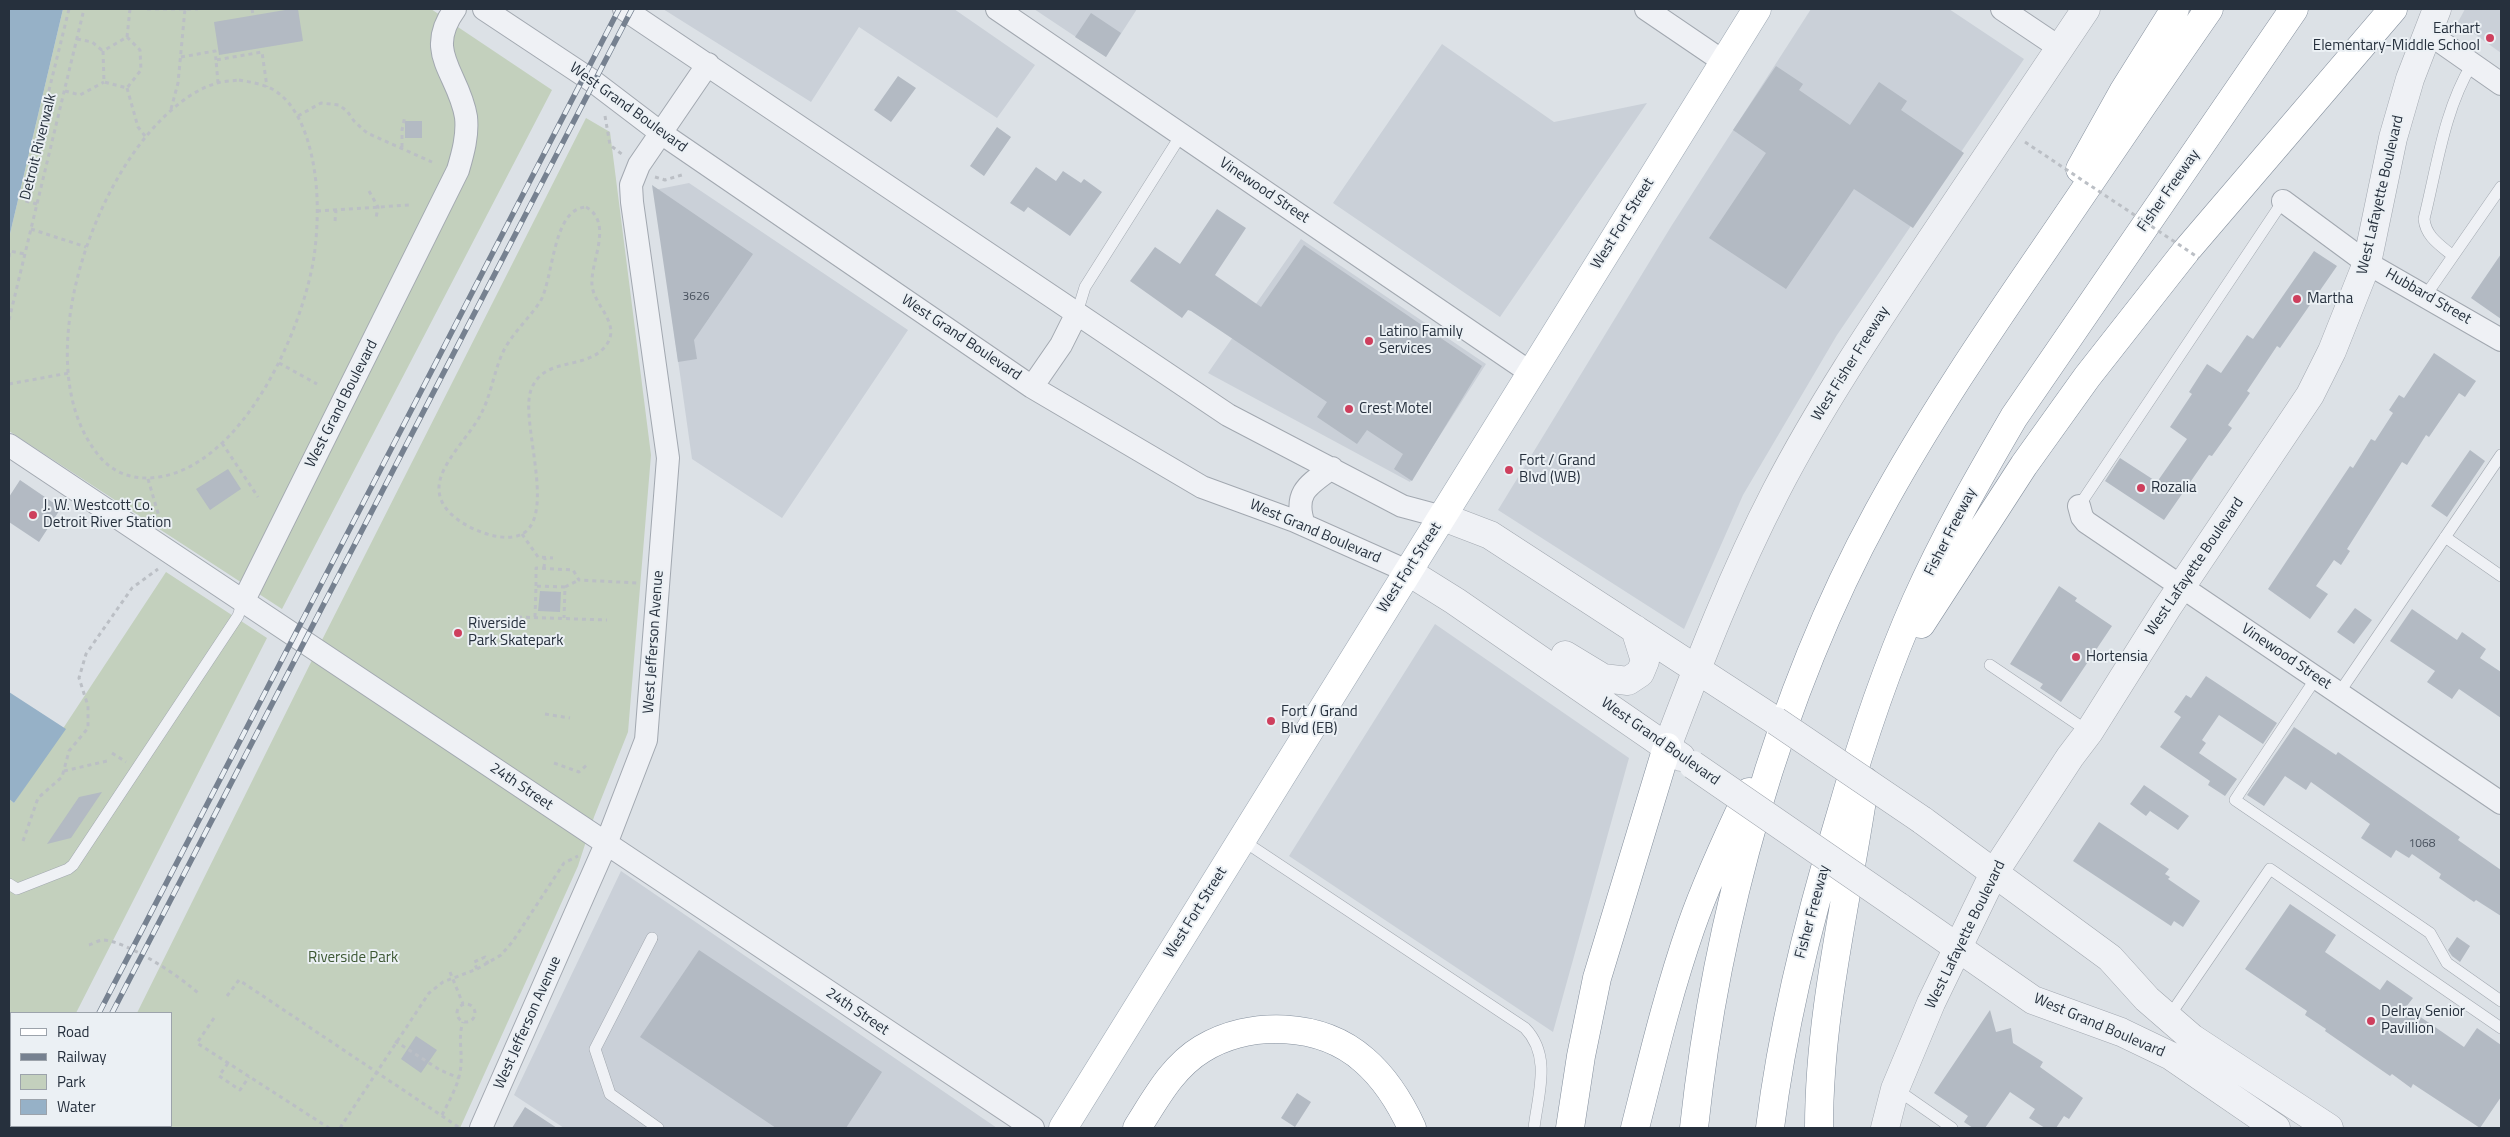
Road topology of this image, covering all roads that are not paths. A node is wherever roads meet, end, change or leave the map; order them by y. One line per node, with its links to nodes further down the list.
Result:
1 (455, 9): 42 (street, West Grand Boulevard)
2 (484, 9): 19 (street, West Grand Boulevard)
3 (624, 9): 16 (street, West Grand Boulevard)
4 (997, 9): 20 (street, Vinewood Street)
5 (1646, 9): 15 (street)
6 (1757, 9): 15 (main road, West Fort Street)
7 (2002, 9): 14 (street)
8 (2086, 9): 14 (street, West Fisher Freeway)
9 (2175, 9): 25 (main road)
10 (2209, 9): 25 (main road)
11 (2294, 9): 49 (main road, Fisher Freeway)
12 (2393, 9): 49 (main road)
13 (2433, 21): 17 (street); 24 (street, West Lafayette Boulevard)
14 (2060, 48): 45 (street, West Fisher Freeway)
15 (1724, 62): 29 (main road, West Fort Street)
16 (708, 64): 19 (street, West Jefferson Avenue); 27 (street, West Grand Boulevard)
17 (2472, 64): 18 (street); 23 (lane)
18 (2501, 84)
19 (661, 133): 30 (street, West Grand Boulevard); 54 (street, West Jefferson Avenue)
20 (1181, 135): 27 (lane); 29 (street, Vinewood Street)
21 (2501, 187): 23 (lane)
22 (2283, 201): 24 (street, Hubbard Street); 34 (lane)
23 (2453, 256): 26 (lane)
24 (2367, 263): 26 (street, Hubbard Street); 40 (street, West Lafayette Boulevard)
25 (2028, 273): 46 (main road)
26 (2426, 295): 28 (street, Hubbard Street)
27 (1077, 313): 30 (street); 33 (street, West Grand Boulevard)
28 (2501, 340)
29 (1530, 373): 35 (main road, West Fort Street)
30 (1032, 387): 36 (street, West Grand Boulevard)
31 (9, 445): 42 (street, 24th Street)
32 (2501, 454): 37 (lane)
33 (1332, 468): 35 (street, West Grand Boulevard); 36 (street)
34 (2079, 506): 40 (street, Vinewood Street)
35 (1443, 517): 38 (main road, West Fort Street); 43 (street, West Grand Boulevard)
36 (1304, 525): 38 (street, West Grand Boulevard)
37 (2445, 537): 39 (lane); 48 (lane)
38 (1408, 571): 41 (street, West Grand Boulevard); 53 (main road, West Fort Street)
39 (2501, 576)
40 (2182, 587): 47 (street, Vinewood Street); 50 (street, West Lafayette Boulevard)
41 (1455, 601): 43 (street); 51 (street, West Grand Boulevard)
42 (243, 602): 54 (street, 24th Street); 56 (lane)
43 (1635, 629): 45 (street, West Grand Boulevard)
44 (1990, 665): 50 (lane)
45 (1697, 669): 51 (street, West Fisher Freeway); 55 (street, West Grand Boulevard, bridge)
46 (1803, 677): 71 (main road); 72 (main road)
47 (2316, 678): 48 (street, Vinewood Street); 59 (lane)
48 (2339, 693): 52 (street, Vinewood Street)
49 (1878, 698): 73 (main road, Fisher Freeway); 74 (main road)
50 (2089, 732): 55 (street, West Lafayette Boulevard)
51 (1667, 747): 58 (street, West Grand Boulevard, bridge); 70 (main road)
52 (2501, 803)
53 (1242, 840): 66 (main road, West Fort Street); 69 (lane)
54 (606, 844): 63 (street, West Jefferson Avenue); 65 (street, 24th Street)
55 (1994, 873): 58 (street, West Lafayette Boulevard); 60 (street, West Grand Boulevard)
56 (9, 884)
57 (652, 938): 64 (lane)
58 (1958, 947): 62 (street, West Lafayette Boulevard); 77 (street, West Grand Boulevard)
59 (2501, 1001)
60 (2168, 1018): 61 (lane); 78 (street, West Grand Boulevard)
61 (2501, 1028)
62 (1895, 1089): 75 (street, West Lafayette Boulevard); 76 (lane)
63 (482, 1128)
64 (658, 1128)
65 (1032, 1128)
66 (1063, 1128)
67 (1137, 1128): 68 (main road)
68 (1412, 1128)
69 (1534, 1128)
70 (1570, 1128)
71 (1635, 1128)
72 (1694, 1128)
73 (1770, 1128)
74 (1819, 1128)
75 (1885, 1128)
76 (1952, 1128)
77 (2276, 1128)
78 (2329, 1128)

